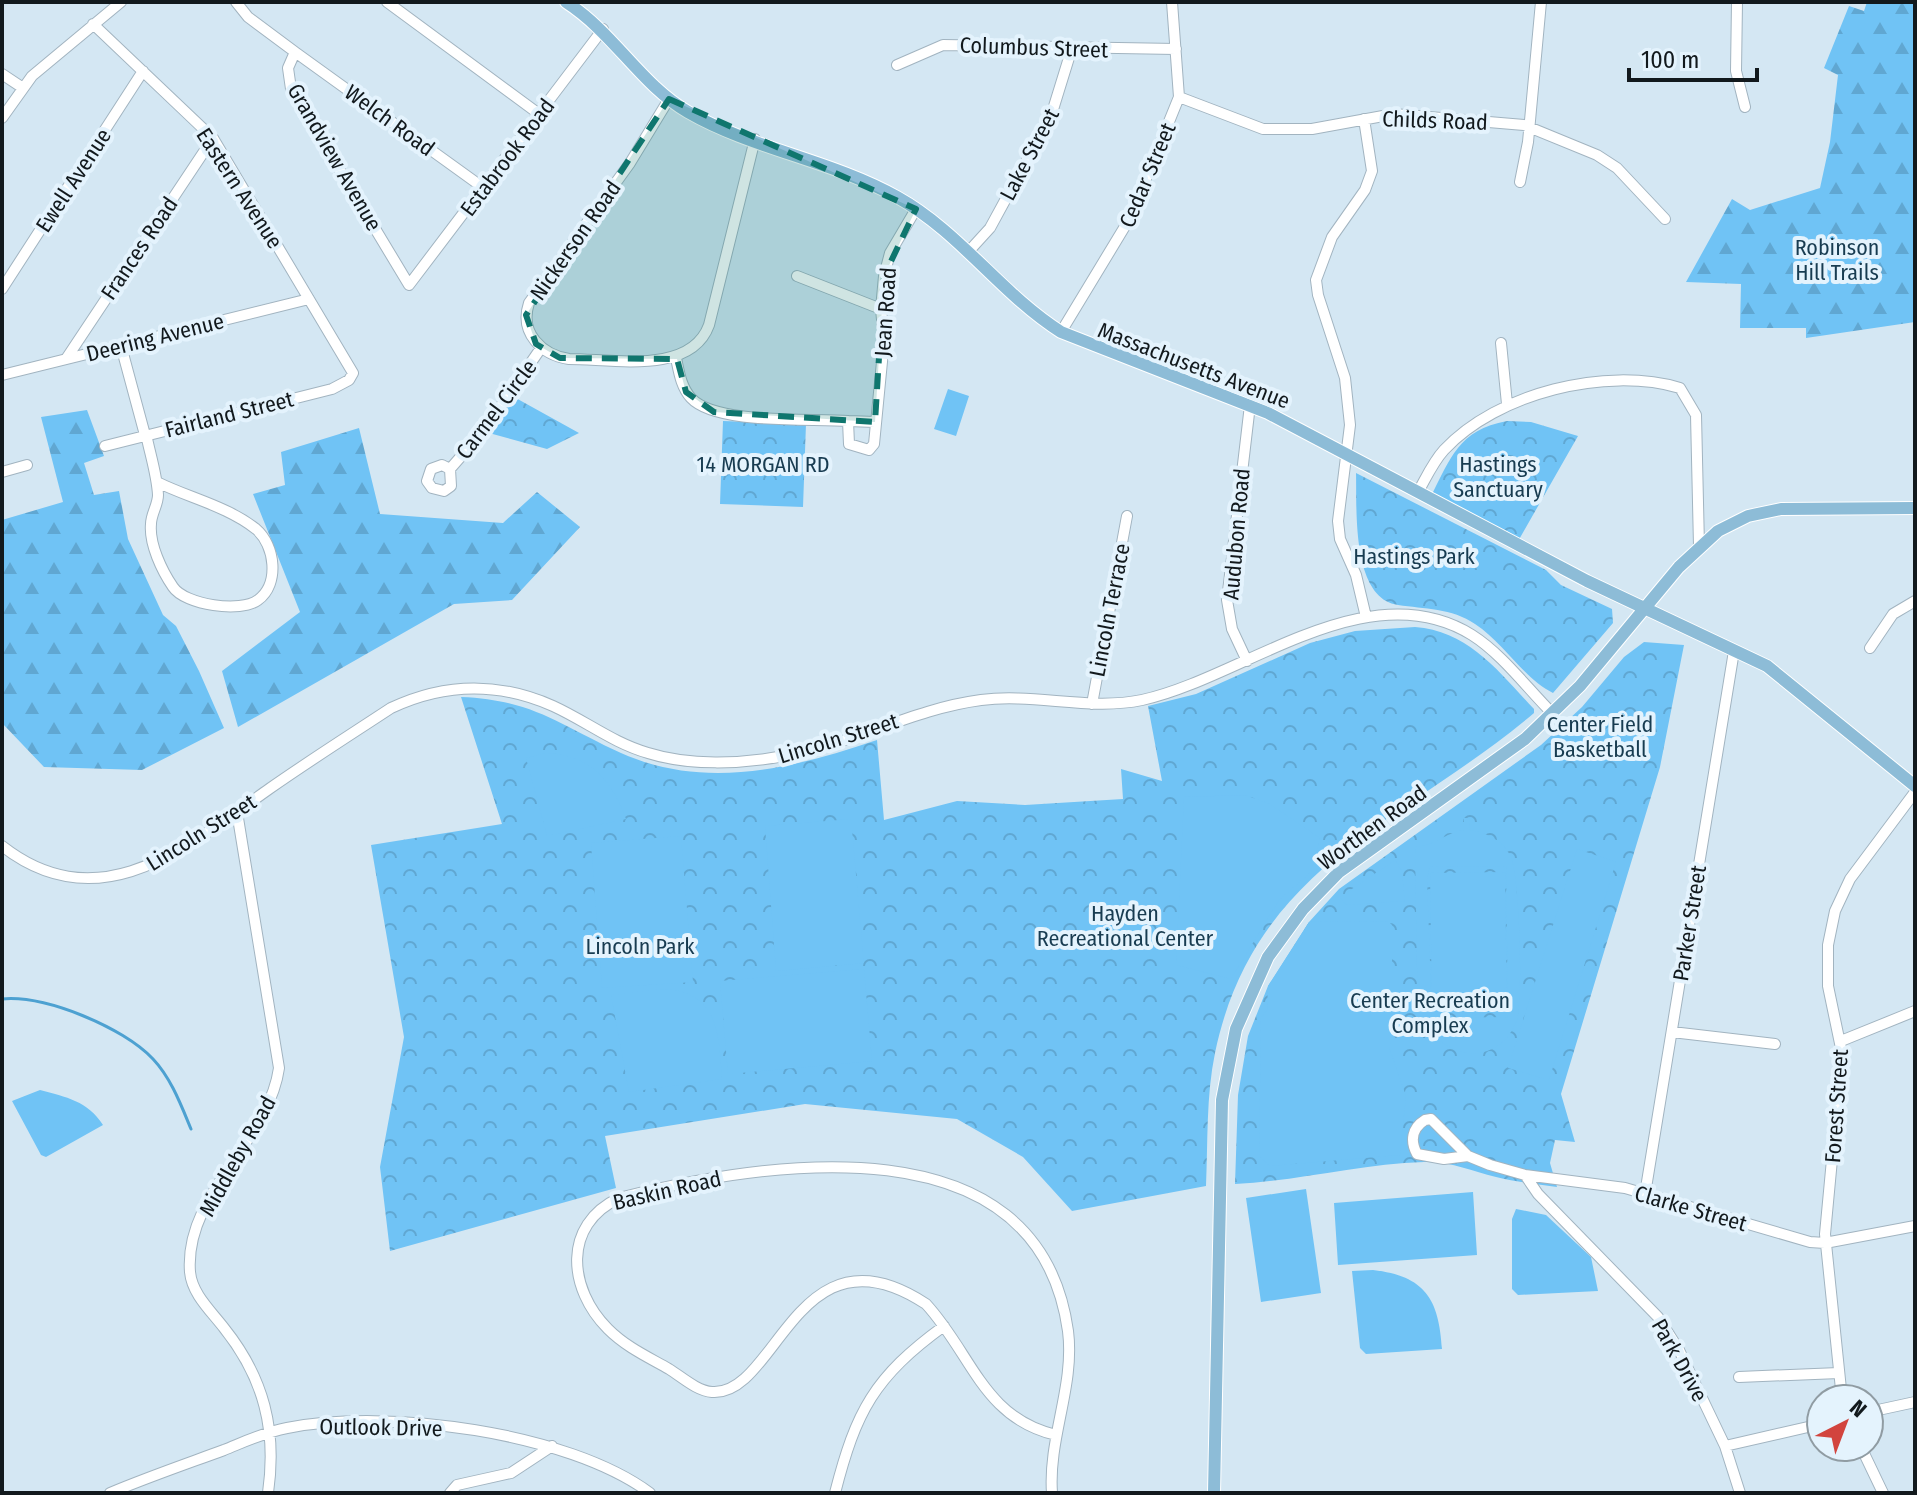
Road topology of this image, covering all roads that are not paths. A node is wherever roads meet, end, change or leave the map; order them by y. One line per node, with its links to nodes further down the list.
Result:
1 (121, 2): 8 (street)
2 (236, 2): 12 (street, Grandview Avenue)
3 (387, 2): 20 (street)
4 (566, 2): 9 (main road, Massachusetts Avenue)
5 (1172, 2): 11 (street, Cedar Street)
6 (1541, 2): 23 (street)
7 (1737, 2): 19 (street)
8 (93, 24): 14 (street, Eastern Avenue); 16 (street)
9 (603, 29): 18 (main road, Massachusetts Avenue); 20 (street, Estabrook Road)
10 (1072, 48): 11 (street, Columbus Street); 13 (street, Columbus Street); 30 (street, Lake Street)
11 (1176, 49): 17 (street, Cedar Street)
12 (295, 52): 27 (street, Welch Road); 32 (street, Grandview Avenue)
13 (897, 65)
14 (143, 71): 24 (street, Eastern Avenue); 33 (street, Ewell Avenue)
15 (2, 74): 16 (street)
16 (23, 88): 21 (street)
17 (1179, 97): 22 (street, Childs Road); 36 (street, Cedar Street)
18 (669, 99): 25 (main road, Massachusetts Avenue); 39 (street, Nickerson Road)
19 (1745, 107)
20 (539, 114): 27 (street, Estabrook Road)
21 (2, 118)
22 (1364, 119): 23 (street, Childs Road); 50 (street)
23 (1529, 127): 26 (street); 29 (street, Childs Road)
24 (213, 138): 34 (street, Eastern Avenue); 41 (street, Frances Road)
25 (755, 139): 28 (main road, Massachusetts Avenue); 40 (street)
26 (1520, 182)
27 (485, 189): 32 (street, Estabrook Road)
28 (916, 209): 30 (main road, Massachusetts Avenue); 35 (street, Jean Road)
29 (1665, 219)
30 (969, 251): 36 (main road, Massachusetts Avenue)
31 (797, 276): 35 (street)
32 (409, 285)
33 (2, 289)
34 (309, 299): 38 (street, Deering Avenue); 43 (street, Eastern Avenue)
35 (881, 309): 47 (street, Jean Road)
36 (1061, 332): 45 (main road, Massachusetts Avenue)
37 (1501, 343): 44 (street)
38 (121, 346): 41 (street, Deering Avenue); 48 (street)
39 (541, 348): 40 (street); 52 (street, Carmel Circle)
40 (676, 358): 46 (street)
41 (66, 359): 42 (street, Deering Avenue)
42 (2, 375)
43 (351, 378): 48 (street, Fairland Street)
44 (1507, 404): 55 (street); 58 (street)
45 (1250, 405): 50 (main road, Massachusetts Avenue); 64 (street, Audubon Road)
46 (848, 421): 47 (street); 47 (street, Jean Road)
47 (875, 422)
48 (145, 435): 49 (street, Fairland Street); 54 (street)
49 (105, 446)
50 (1346, 454): 55 (main road, Massachusetts Avenue); 61 (street)
51 (27, 465): 53 (street)
52 (450, 469)
53 (2, 472)
54 (157, 482): 54 (street)
55 (1418, 492): 60 (main road, Massachusetts Avenue)
56 (1915, 508): 58 (main road, Worthen Road)
57 (1127, 516): 65 (street, Lincoln Terrace)
58 (1699, 546): 60 (main road, Worthen Road)
59 (1915, 601): 62 (street)
60 (1644, 609): 63 (main road, Massachusetts Avenue); 66 (main road, Worthen Road)
61 (1366, 617): 64 (street, Lincoln Street); 66 (street, Lincoln Street)
62 (1870, 648)
63 (1734, 651): 67 (main road, Massachusetts Avenue); 72 (street, Parker Street)
64 (1247, 661): 65 (street, Lincoln Street)
65 (1092, 704): 69 (street, Lincoln Street)
66 (1552, 713): 98 (main road, Worthen Road)
67 (1915, 786)
68 (1915, 792): 73 (street, Forest Street)
69 (237, 812): 70 (street, Lincoln Street); 87 (street, Middleby Road)
70 (2, 846)
71 (1915, 1011): 73 (street)
72 (1672, 1032): 74 (street); 77 (street, Parker Street)
73 (1841, 1041): 79 (street, Forest Street)
74 (1775, 1044)
75 (1468, 1156): 75 (street, Clarke Street); 76 (street, Clarke Street)
76 (1525, 1175): 77 (street, Clarke Street); 90 (street, Park Drive)
77 (1645, 1194): 79 (street, Clarke Street)
78 (1915, 1226): 79 (street, Clarke Street)
79 (1825, 1243): 81 (street, Forest Street)
80 (944, 1326): 88 (street, Baskin Road); 88 (street, Baskin Road); 96 (street)
81 (1839, 1373): 82 (street); 83 (street, Forest Street)
82 (1739, 1377)
83 (1840, 1383)
84 (1915, 1402): 85 (street)
85 (1885, 1409)
86 (1805, 1428): 90 (street)
87 (272, 1432): 89 (street, Outlook Drive); 92 (street, Outlook Drive); 93 (street, Middleby Road)
88 (1056, 1435): 97 (street, Baskin Road)
89 (552, 1446): 94 (street); 95 (street, Outlook Drive)
90 (1725, 1446): 99 (street, Park Drive)
91 (1869, 1463): 100 (street)
92 (110, 1493)
93 (268, 1493)
94 (450, 1493)
95 (650, 1493)
96 (835, 1493)
97 (1052, 1493)
98 (1214, 1493)
99 (1740, 1493)
100 (1883, 1493)

